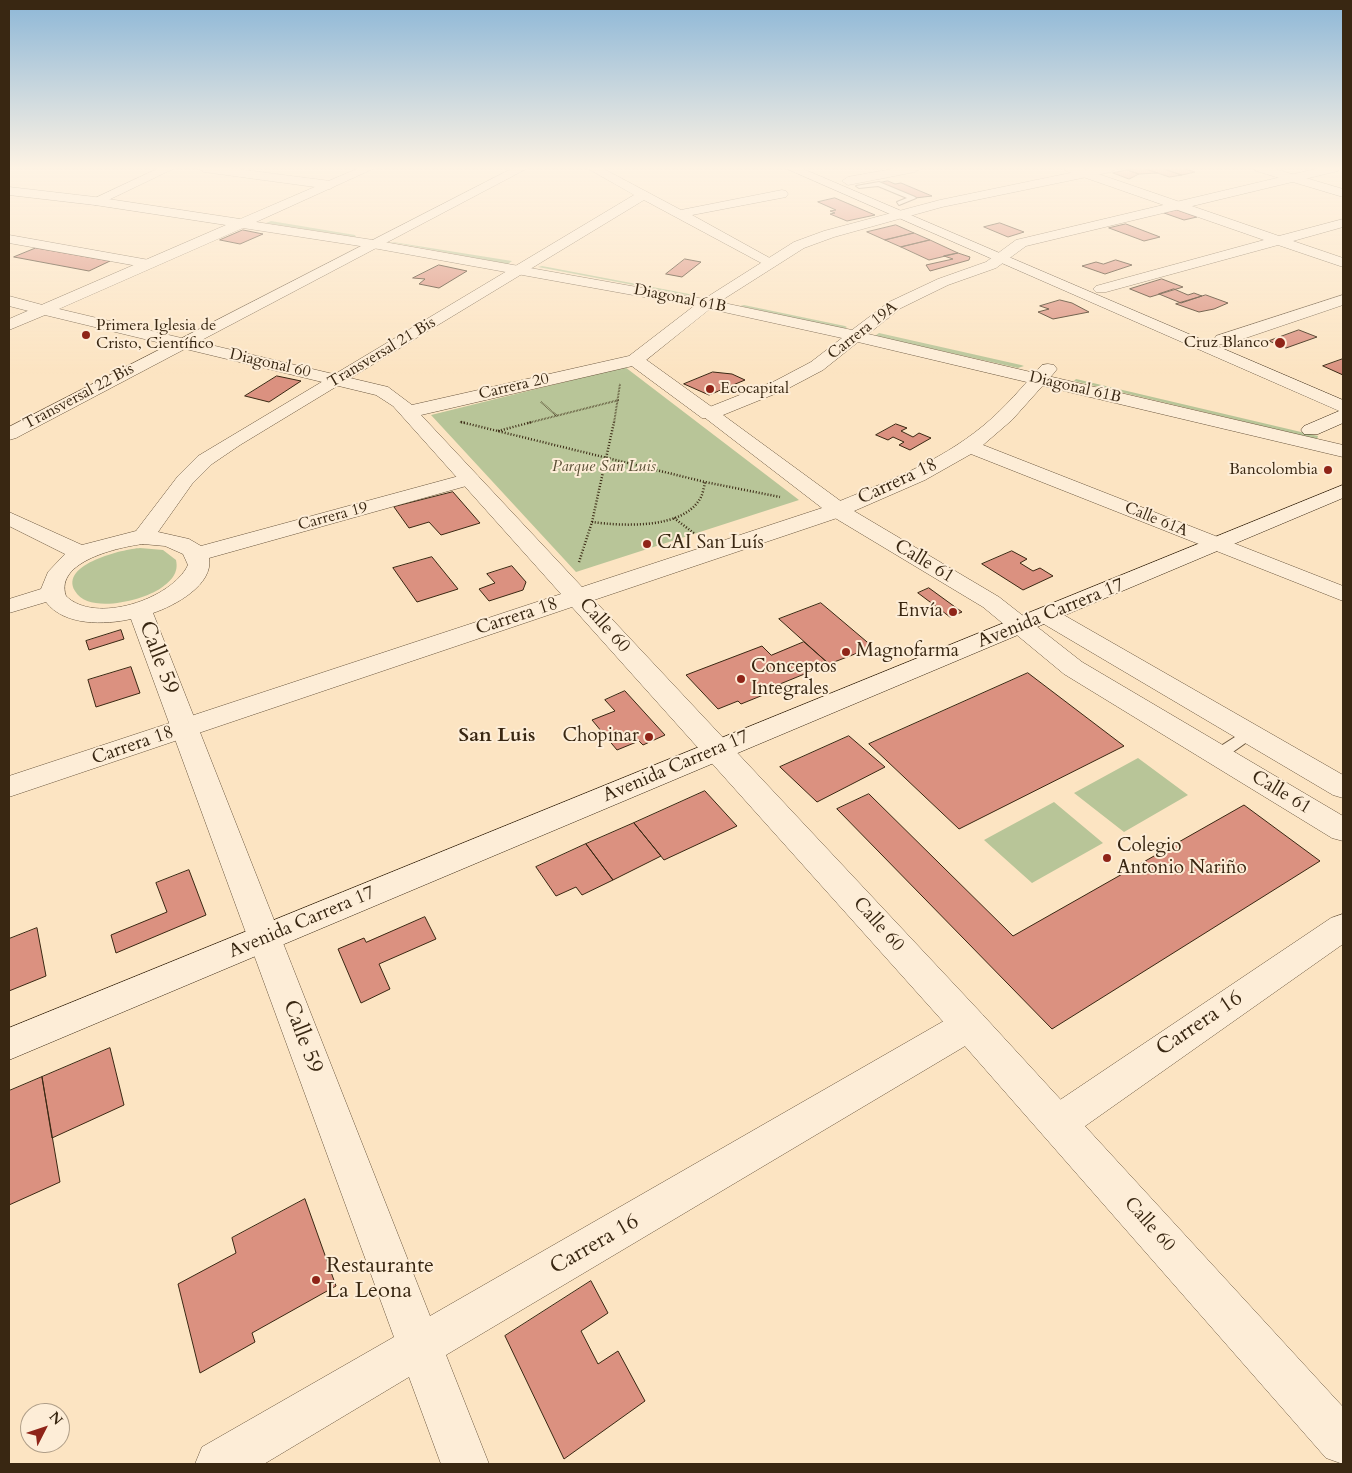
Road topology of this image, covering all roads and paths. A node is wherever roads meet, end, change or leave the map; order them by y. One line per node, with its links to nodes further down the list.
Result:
1 (190, 237): 19 (street)
2 (206, 237): 21 (street)
3 (352, 237): 16 (street, Diagonal 61B)
4 (357, 237): 16 (street, Diagonal 61B)
5 (388, 237): 16 (street, Transversal 22 Bis)
6 (574, 237): 22 (street, Transversal 21 Bis)
7 (723, 237): 18 (street)
8 (820, 237): 18 (street, Carrera 20)
9 (964, 237): 17 (street)
10 (970, 237): 17 (street)
11 (1046, 237): 17 (street, Carrera 19A)
12 (1269, 237): 15 (street)
13 (1290, 237): 15 (street)
14 (9, 239): 19 (street)
15 (1278, 240): 20 (street); 23 (street)
16 (380, 241): 22 (street, Diagonal 61B); 33 (street, Transversal 22 Bis)
17 (1005, 254): 23 (street); 31 (street, Carrera 19A); 39 (street)
18 (766, 259): 24 (street, Carrera 20)
19 (131, 262): 21 (street); 27 (street)
20 (1343, 263)
21 (149, 264): 28 (street)
22 (528, 265): 24 (street, Diagonal 61B); 36 (street, Transversal 21 Bis)
23 (1102, 289): 32 (street)
24 (724, 298): 31 (street, Diagonal 61B); 34 (street, Carrera 20)
25 (1343, 300): 32 (street)
26 (9, 301): 27 (street, Diagonal 60)
27 (25, 306): 28 (street, Diagonal 60); 29 (street)
28 (44, 310): 30 (street); 33 (street, Diagonal 60)
29 (9, 313)
30 (9, 325)
31 (862, 331): 35 (street, Diagonal 61B); 41 (street, Carrera 19A)
32 (1222, 340): 37 (street)
33 (181, 343): 36 (street, Diagonal 60); 46 (street, Transversal 22 Bis)
34 (629, 366): 38 (path); 40 (street, Carrera 20); 41 (street, Calle 61)
35 (1043, 374): 44 (street, Diagonal 61B); 48 (street, Carrera 18); 49 (street, Diagonal 61B)
36 (336, 380): 40 (street, Diagonal 60); 59 (street, Transversal 21 Bis)
37 (1343, 391)
38 (619, 400): 45 (path); 50 (path)
39 (1343, 407)
40 (408, 412): 51 (street, Calle 60)
41 (709, 414): 55 (street, Calle 61)
42 (1343, 416): 44 (street)
43 (459, 422): 45 (path)
44 (1311, 430): 47 (street, Diagonal 61B)
45 (497, 432): 50 (path)
46 (9, 434)
47 (1343, 438)
48 (969, 446): 55 (street, Carrera 18); 61 (street, Calle 61A)
49 (1343, 451)
50 (606, 458): 52 (path); 58 (path)
51 (470, 479): 63 (street, Carrera 19); 67 (street, Calle 60)
52 (705, 482): 54 (path); 57 (path)
53 (1343, 491): 61 (street, Avenida Carrera 17)
54 (780, 497)
55 (838, 510): 67 (street, Carrera 18); 71 (street, Calle 61)
56 (9, 518): 62 (street)
57 (673, 518): 58 (path); 60 (path)
58 (592, 522): 64 (path)
59 (143, 537): 62 (street); 63 (street)
60 (702, 540)
61 (1218, 545): 66 (street, Calle 61A); 70 (street, Avenida Carrera 17)
62 (83, 554): 65 (street)
63 (196, 554): 69 (street)
64 (578, 563)
65 (53, 593): 68 (street); 69 (street)
66 (1343, 594)
67 (578, 597): 72 (street, Carrera 18); 74 (street, Calle 60)
68 (9, 606)
69 (139, 609): 72 (street, Calle 59)
70 (1046, 615): 71 (street, Avenida Carrera 17); 73 (street, Calle 61)
71 (1020, 626): 74 (street, Avenida Carrera 17); 75 (street, Calle 61)
72 (185, 728): 76 (street, Carrera 18); 80 (street, Calle 59)
73 (1249, 733): 75 (lane); 77 (street, Calle 61)
74 (718, 750): 80 (street, Avenida Carrera 17); 81 (street, Calle 60)
75 (1218, 755): 78 (street, Calle 61)
76 (9, 787)
77 (1343, 788)
78 (1343, 830)
79 (1343, 927): 83 (street, Carrera 16)
80 (264, 938): 82 (street, Avenida Carrera 17); 84 (street, Calle 59)
81 (969, 1025): 83 (street, Calle 60); 84 (street, Carrera 16)
82 (9, 1044)
83 (1058, 1123): 85 (street, Calle 60)
84 (421, 1348): 86 (street, Carrera 16); 87 (street, Calle 59)
85 (1343, 1441)
86 (220, 1464)
87 (465, 1464)

